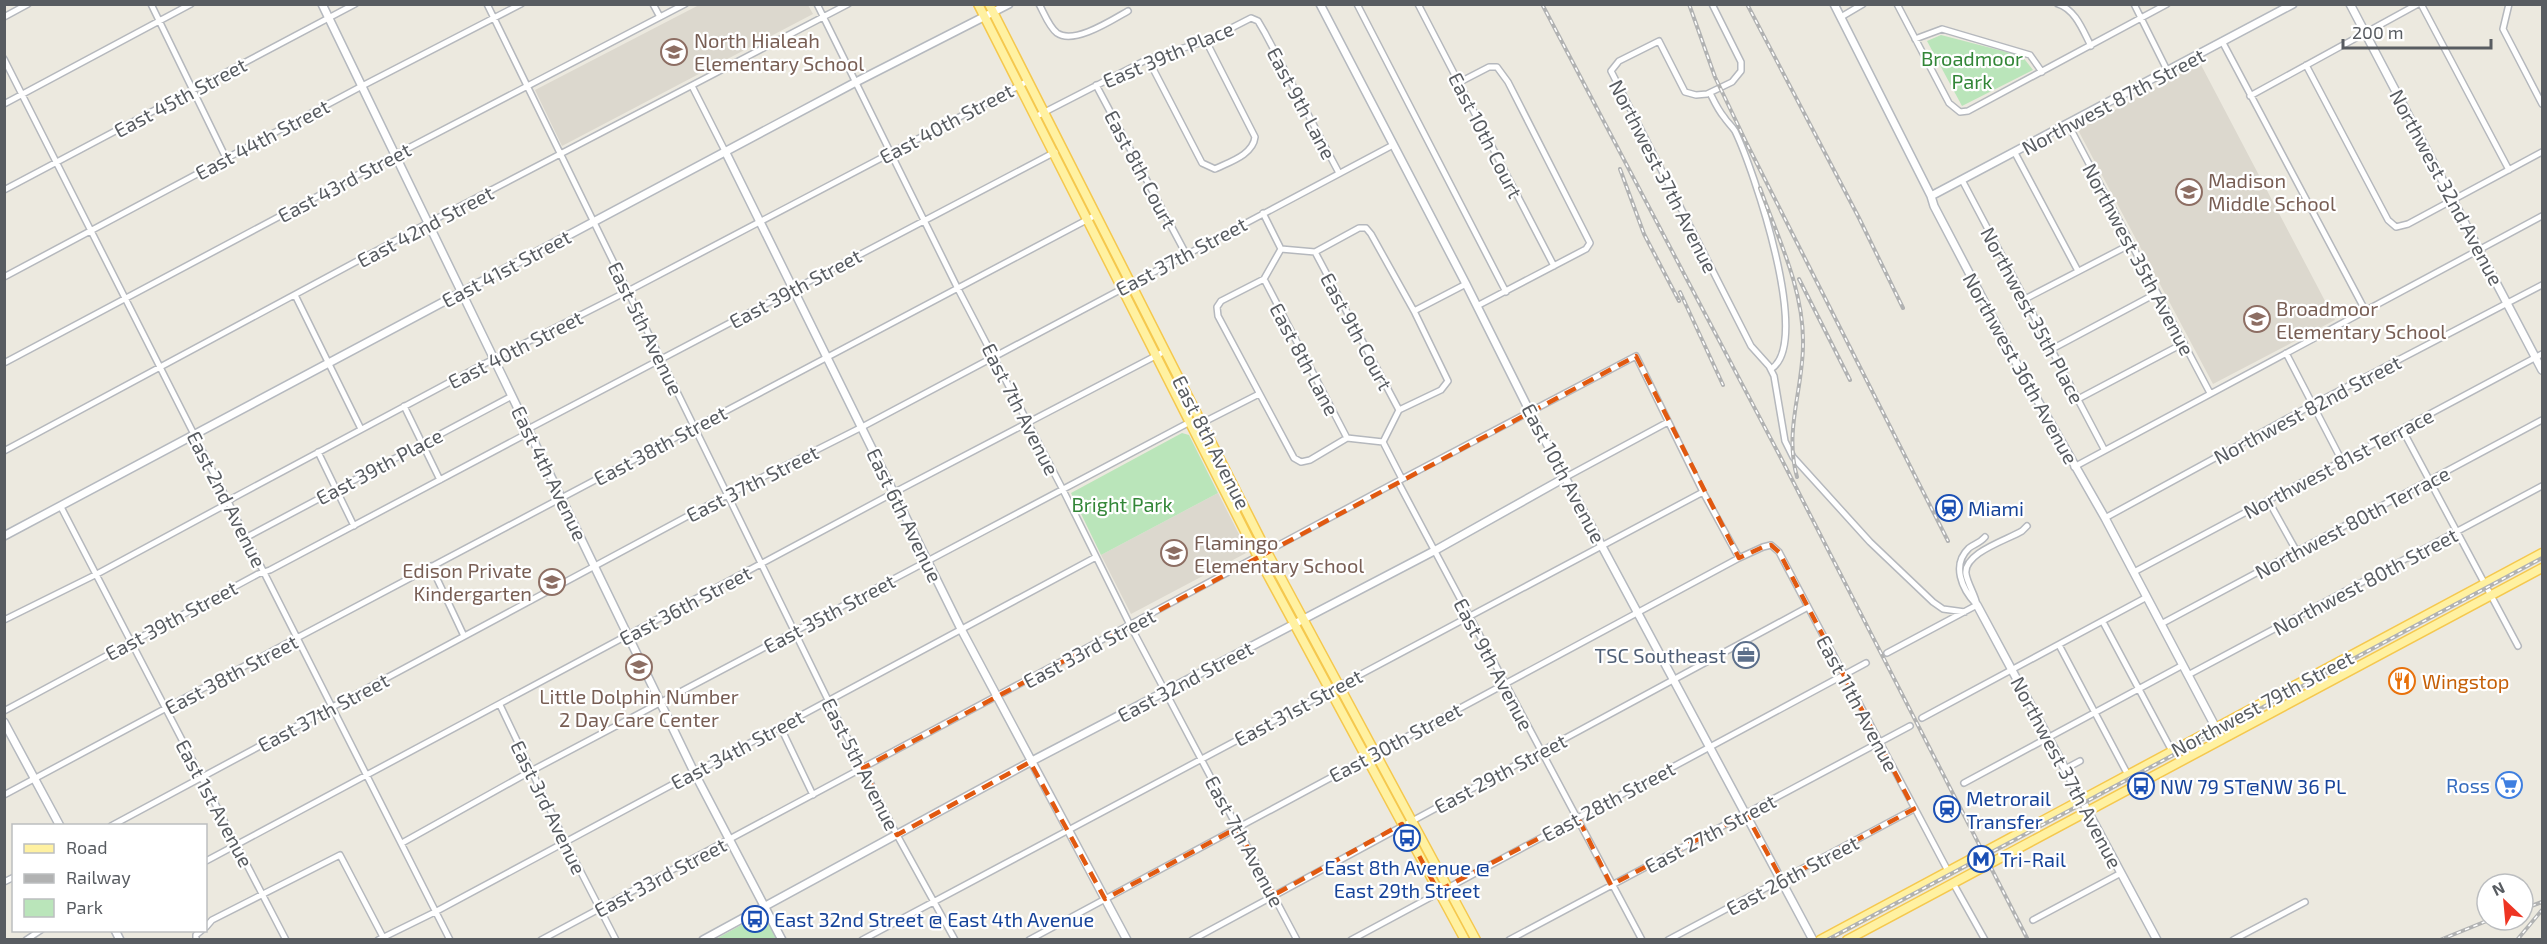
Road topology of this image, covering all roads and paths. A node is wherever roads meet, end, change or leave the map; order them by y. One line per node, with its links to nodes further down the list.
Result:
1 (28, 4): 32 (street)
2 (151, 4): 39 (street)
3 (191, 4): 39 (street)
4 (322, 4): 35 (street, East 4th Avenue)
5 (355, 4): 35 (street, East 45th Street)
6 (487, 4): 38 (street, East 5th Avenue)
7 (521, 4): 38 (street, East 44th Street)
8 (653, 4): 33 (street)
9 (685, 4): 33 (street, East 43rd Street)
10 (818, 4): 34 (street, East 7th Avenue)
11 (848, 4): 34 (street, East 42nd Street)
12 (978, 4): 31 (main road, East 8th Avenue)
13 (989, 4): 31 (main road, East 8th Avenue)
14 (1010, 4): 31 (street, East 41st Street)
15 (1039, 4): 30 (street)
16 (1320, 4): 68 (street, East 10th Avenue)
17 (1357, 4): 111 (street)
18 (1418, 4): 53 (street, East 10th Court)
19 (1712, 4): 60 (street)
20 (1833, 4): 36 (street, Northwest 36th Avenue)
21 (1863, 4): 36 (street)
22 (1897, 4): 42 (street)
23 (2058, 4): 45 (street)
24 (2134, 4): 37 (street)
25 (2167, 4): 37 (street)
26 (2294, 4): 44 (street, Northwest 87th Street)
27 (2350, 4): 41 (street, Northwest 32nd Avenue)
28 (2419, 4): 41 (street); 79 (street)
29 (2509, 4): 64 (street)
30 (1128, 11)
31 (989, 16): 51 (main road, East 8th Avenue); 52 (street, East 41st Street); 54 (main road, East 8th Avenue)
32 (4, 17)
33 (660, 17): 57 (street, East 43rd Street)
34 (824, 17): 52 (street, East 7th Avenue); 58 (street, East 42nd Street)
35 (329, 18): 56 (street, East 4th Avenue); 59 (street, East 45th Street)
36 (1840, 18): 83 (street, Northwest 36th Avenue)
37 (2141, 18): 45 (street); 50 (street)
38 (494, 19): 56 (street, East 44th Street); 57 (street, East 5th Avenue)
39 (159, 21): 59 (street); 61 (street)
40 (1265, 33): 43 (street, East 39th Place); 80 (street, East 9th Lane)
41 (2366, 33): 48 (street); 84 (street, Northwest 32nd Avenue)
42 (1915, 39): 49 (street); 49 (street)
43 (1206, 41): 47 (street, East 39th Place); 47 (street)
44 (2223, 43): 50 (street, Northwest 87th Street); 62 (street)
45 (2091, 46): 49 (street)
46 (4, 59): 61 (street, East 2nd Avenue)
47 (1148, 59): 55 (street, East 39th Place)
48 (2306, 65): 62 (street); 84 (street)
49 (2042, 72)
50 (2168, 72): 67 (street, Northwest 87th Street)
51 (1028, 81): 54 (street, East 40th Street); 65 (main road, East 8th Avenue)
52 (856, 82): 70 (street, East 7th Avenue); 72 (street, East 41st Street)
53 (1458, 83): 99 (street, East 10th Court); 99 (street)
54 (1019, 85): 66 (main road, East 8th Avenue); 70 (street, East 40th Street)
55 (1096, 85): 65 (street, East 39th Place); 98 (street, East 8th Court)
56 (362, 86): 75 (street, East 4th Avenue); 77 (street, East 44th Street)
57 (528, 86): 75 (street, East 43rd Street); 76 (street, East 5th Avenue)
58 (692, 86): 72 (street, East 6th Avenue); 76 (street, East 42nd Street)
59 (193, 90): 77 (street); 78 (street, East 45th Street)
60 (1710, 93): 133 (street); 133 (street, Northwest 37th Avenue)
61 (23, 95): 63 (street); 78 (street, East 2nd Avenue)
62 (2250, 96): 118 (street)
63 (4, 104)
64 (2542, 104)
65 (1044, 112): 66 (street, East 39th Place); 69 (main road, East 8th Avenue)
66 (1035, 117): 73 (main road, East 8th Avenue)
67 (2068, 124): 74 (street, Northwest 87th Street); 94 (street, Northwest 35th Avenue)
68 (1394, 145): 80 (street, East 37th Street); 104 (street, East 10th Avenue)
69 (1062, 148): 73 (street, East 39th Street); 86 (main road, East 8th Avenue)
70 (891, 152): 88 (street, East 7th Avenue); 91 (street, East 40th Street)
71 (2542, 152): 79 (street)
72 (726, 153): 90 (street, East 41st Street); 91 (street, East 6th Avenue)
73 (1053, 153): 88 (street, East 39th Street); 89 (main road, East 8th Avenue)
74 (2015, 153): 81 (street, Northwest 87th Street); 100 (street)
75 (395, 155): 92 (street, East 4th Avenue); 114 (street, East 43rd Street)
76 (561, 155): 90 (street, East 5th Avenue); 92 (street, East 42nd Street)
77 (226, 158): 93 (street, East 44th Street)
78 (57, 162): 82 (street, East 45th Street); 93 (street, East 2nd Avenue)
79 (2509, 170): 84 (street)
80 (1339, 172): 85 (street, East 37th Street)
81 (1962, 180): 83 (street, Northwest 87th Street); 115 (street, Northwest 35th Place)
82 (4, 190)
83 (1931, 196): 161 (street, Northwest 36th Avenue)
84 (2453, 199): 96 (street, Northwest 32nd Avenue)
85 (1263, 213): 95 (street); 98 (street, East 37th Street)
86 (1096, 215): 89 (street, East 38th Street); 103 (main road, East 8th Avenue)
87 (2542, 216): 96 (street)
88 (925, 220): 107 (street, East 7th Avenue); 108 (street, East 39th Street)
89 (1087, 220): 106 (main road, East 8th Avenue); 107 (street, East 38th Street)
90 (594, 221): 109 (street, East 5th Avenue); 110 (street, East 41st Street)
91 (760, 222): 108 (street, East 6th Avenue); 109 (street, East 40th Street)
92 (428, 223): 110 (street, East 4th Avenue); 113 (street, East 42nd Street)
93 (91, 230): 101 (street, East 44th Street); 114 (street, East 2nd Avenue)
94 (2131, 244): 100 (street); 112 (street, Northwest 35th Avenue)
95 (1281, 249): 97 (street); 102 (street)
96 (2479, 250): 116 (street, Northwest 32nd Avenue); 118 (street)
97 (1315, 252): 119 (street); 141 (street, East 9th Court)
98 (1186, 254): 103 (street, East 37th Street)
99 (1554, 266): 111 (street)
100 (2078, 271): 115 (street)
101 (4, 276)
102 (1264, 279): 136 (street); 154 (street, East 8th Lane)
103 (1131, 283): 106 (street, East 37th Street); 122 (main road, East 8th Avenue)
104 (1466, 284): 117 (street, East 10th Avenue); 119 (street)
105 (2542, 285): 116 (street, Northwest 82nd Street)
106 (1122, 288): 124 (street, East 37th Street); 125 (main road, East 8th Avenue)
107 (958, 289): 124 (street, East 7th Avenue); 127 (street, East 38th Street)
108 (792, 290): 127 (street, East 6th Avenue); 129 (street, East 39th Street)
109 (628, 291): 128 (street, East 40th Street); 129 (street, East 5th Avenue)
110 (462, 292): 128 (street, East 4th Avenue); 131 (street, East 41st Street)
111 (1506, 292): 117 (street)
112 (2157, 293): 120 (street, Northwest 35th Avenue); 121 (street)
113 (295, 295): 131 (street); 132 (street, East 42nd Street)
114 (126, 298): 130 (street, East 43rd Street); 132 (street, East 2nd Avenue)
115 (2025, 299): 121 (street, Northwest 35th Place)
116 (2508, 304): 126 (street, Northwest 32nd Avenue); 139 (street, Northwest 82nd Street)
117 (1477, 306): 142 (street, East 10th Avenue)
118 (2365, 310): 123 (street)
119 (1414, 311): 141 (street)
120 (2184, 343): 135 (street, Northwest 35th Avenue); 138 (street)
121 (2052, 349): 138 (street, Northwest 35th Place)
122 (1165, 351): 125 (street, East 36th Street); 147 (main road, East 8th Avenue)
123 (2286, 353): 135 (street); 139 (street)
124 (994, 356): 146 (street, East 7th Avenue); 149 (street, East 37th Street)
125 (1155, 356): 144 (main road, East 8th Avenue); 146 (street, East 36th Street)
126 (2539, 356): 134 (street, Northwest 32nd Avenue); 151 (street, Northwest 81st Terrace)
127 (827, 358): 148 (street, East 38th Street); 149 (street, East 6th Avenue)
128 (494, 359): 137 (street, East 4th Avenue); 140 (street, East 40th Street)
129 (661, 359): 148 (street, East 5th Avenue); 152 (street, East 39th Street)
130 (4, 363)
131 (328, 363): 150 (street); 153 (street, East 41st Street)
132 (160, 368): 153 (street, East 2nd Avenue); 158 (street, East 42nd Street)
133 (1771, 369): 205 (street, Northwest 37th Avenue)
134 (2542, 370)
135 (2210, 393): 157 (street)
136 (1259, 394): 147 (street); 154 (street)
137 (512, 396): 152 (street, East 4th Avenue); 156 (street, East 39th Place)
138 (2078, 399): 157 (street, Northwest 35th Place)
139 (2312, 405): 160 (street); 176 (street, Northwest 82nd Street)
140 (404, 406): 150 (street, East 40th Street); 156 (street)
141 (1399, 410): 155 (street)
142 (1530, 412): 145 (street, East 33rd Street); 162 (street, East 10th Avenue); 164 (street, East 33rd Street)
143 (2542, 420): 165 (street, Northwest 80th Terrace)
144 (1190, 422): 147 (street); 167 (street, East 35th Street); 189 (main road, East 8th Avenue)
145 (1668, 422): 162 (street, East 32nd Street); 170 (street)
146 (1028, 423): 167 (street, East 7th Avenue); 169 (street, East 36th Street)
147 (1202, 423): 186 (main road, East 8th Avenue)
148 (695, 427): 171 (street, East 5th Avenue); 172 (street, East 38th Street)
149 (862, 427): 169 (street, East 6th Avenue); 171 (street, East 37th Street)
150 (362, 429): 159 (street, East 40th Street)
151 (2402, 429): 160 (street, Northwest 81st Terrace); 165 (street)
152 (529, 430): 163 (street, East 39th Street); 172 (street, East 4th Avenue)
153 (195, 436): 174 (street, East 2nd Avenue); 175 (street, East 41st Street)
154 (1347, 438): 155 (street)
155 (1383, 442): 164 (street, East 9th Avenue)
156 (422, 443): 163 (street); 168 (street, East 39th Place)
157 (2104, 449): 161 (street)
158 (4, 451)
159 (318, 452): 168 (street); 174 (street, East 40th Street)
160 (2343, 461): 173 (street, Northwest 81st Terrace)
161 (2074, 466): 176 (street, Northwest 36th Avenue)
162 (1566, 477): 183 (street, East 10th Avenue); 185 (street, East 32nd Street)
163 (441, 480): 177 (street, East 39th Street)
164 (1400, 480): 185 (street, East 9th Avenue); 186 (street, East 33rd Street)
165 (2429, 481): 179 (street); 187 (street, Northwest 80th Terrace)
166 (2542, 486): 179 (street, Northwest 80th Street)
167 (1062, 488): 190 (street, East 7th Avenue); 192 (street, East 35th Street)
168 (335, 489): 177 (street); 181 (street, East 39th Place)
169 (895, 492): 192 (street, East 6th Avenue); 193 (street, East 36th Street)
170 (1703, 492): 183 (street, East 31st Street); 191 (street)
171 (727, 495): 193 (street, East 5th Avenue); 195 (street, East 37th Street)
172 (562, 498): 194 (street, East 38th Street); 195 (street, East 4th Avenue)
173 (2268, 500): 187 (street); 198 (street, Northwest 81st Terrace)
174 (229, 502): 181 (street, East 2nd Avenue); 199 (street, East 40th Street)
175 (60, 507): 180 (street, East 41st Street); 199 (street, East 1st Avenue)
176 (2105, 518): 198 (street, Northwest 36th Avenue)
177 (354, 526): 197 (street, East 39th Street)
178 (2027, 526): 203 (street, Northwest 37th Avenue)
179 (2457, 532): 200 (street); 227 (street, Northwest 80th Street)
180 (4, 536)
181 (247, 537): 197 (street, East 2nd Avenue)
182 (1984, 537): 203 (street, Northwest 37th Avenue)
183 (1602, 546): 206 (street, East 10th Avenue); 207 (street, East 31st Street)
184 (1763, 547): 191 (street, East 30th Street); 204 (street, East 11th Avenue)
185 (1434, 551): 207 (street, East 9th Avenue); 208 (street, East 32nd Street)
186 (1267, 552): 189 (street, East 33rd Street); 208 (main road, East 8th Avenue)
187 (2297, 552): 212 (street, Northwest 80th Terrace)
188 (2542, 554): 200 (main road, Northwest 79th Street)
189 (1258, 556): 211 (main road, East 8th Avenue); 213 (street, East 33rd Street)
190 (1096, 557): 213 (street, East 7th Avenue); 214 (street, East 34th Street)
191 (1739, 558): 206 (street, East 30th Street)
192 (928, 560): 214 (street, East 6th Avenue); 215 (street, East 35th Street)
193 (761, 565): 215 (street, East 5th Avenue); 216 (street, East 36th Street)
194 (430, 566): 217 (street); 218 (street, East 38th Street)
195 (595, 566): 216 (street, East 4th Avenue); 217 (street, East 37th Street)
196 (2542, 568): 201 (main road, Northwest 79th Street)
197 (264, 571): 218 (street, East 2nd Avenue); 219 (street, East 39th Street)
198 (2134, 572): 202 (street, Northwest 36th Avenue)
199 (97, 574): 209 (street, East 40th Street); 219 (street, East 1st Avenue)
200 (2485, 585): 201 (street); 246 (main road, Northwest 79th Street)
201 (2491, 596): 221 (street); 270 (main road, Northwest 79th Street)
202 (2147, 597): 210 (street); 212 (street, Northwest 36th Avenue)
203 (1977, 605): 205 (street); 225 (street, Northwest 37th Avenue)
204 (1808, 607): 226 (street, East 11th Avenue); 228 (street, East 29th Street)
205 (1965, 612): 222 (street)
206 (1639, 613): 228 (street, East 10th Avenue); 229 (street, East 30th Street)
207 (1468, 616): 229 (street, East 9th Avenue); 230 (street, East 31st Street)
208 (1304, 619): 211 (street, East 32nd Street); 230 (main road, East 8th Avenue)
209 (4, 620)
210 (2103, 622): 220 (street); 231 (street)
211 (1294, 624): 232 (main road, East 8th Avenue); 233 (street, East 32nd Street)
212 (2162, 624): 224 (street, Northwest 36th Avenue)
213 (1130, 625): 233 (street, East 7th Avenue); 234 (street, East 33rd Street)
214 (961, 629): 234 (street, East 6th Avenue); 235 (street, East 34th Street)
215 (795, 632): 235 (street, East 5th Avenue); 236 (street, East 35th Street)
216 (628, 634): 236 (street, East 4th Avenue); 237 (street, East 36th Street)
217 (464, 636): 238 (street, East 37th Street)
218 (298, 638): 238 (street, East 2nd Avenue); 239 (street, East 38th Street)
219 (132, 642): 239 (street, East 1st Avenue); 240 (street, East 39th Street)
220 (2059, 645): 225 (street); 241 (street)
221 (2518, 646)
222 (1887, 653)
223 (1866, 663): 226 (street, East 28th Street)
224 (2182, 665): 227 (street, Northwest 36th Avenue); 231 (street)
225 (2012, 670): 242 (street); 247 (street, Northwest 37th Avenue)
226 (1844, 675): 248 (street, East 11th Avenue); 249 (street, East 28th Street)
227 (2188, 675): 246 (street, Northwest 36th Avenue)
228 (1675, 680): 249 (street, East 10th Avenue); 251 (street, East 29th Street)
229 (1505, 684): 251 (street, East 9th Avenue); 252 (street, East 30th Street)
230 (1339, 686): 232 (street, East 31st Street); 252 (main road, East 8th Avenue)
231 (2139, 689): 241 (street); 250 (street)
232 (1330, 690): 253 (main road, East 8th Avenue); 254 (street, East 31st Street)
233 (1164, 692): 254 (street, East 7th Avenue); 256 (street, East 32nd Street)
234 (997, 698): 256 (street, East 6th Avenue); 257 (street, East 33rd Street)
235 (828, 700): 244 (street, East 34th Street); 257 (street, East 5th Avenue)
236 (661, 703): 259 (street, East 35th Street); 260 (street, East 4th Avenue)
237 (500, 705): 259 (street, East 3rd Avenue); 261 (street, East 36th Street)
238 (333, 707): 261 (street, East 2nd Avenue); 263 (street, East 37th Street)
239 (165, 710): 263 (street, East 1st Avenue); 264 (street, East 38th Street)
240 (4, 711)
241 (2094, 714): 247 (street); 262 (street)
242 (1922, 718)
243 (4, 722): 264 (street)
244 (780, 726): 260 (street, East 34th Street); 267 (street)
245 (1910, 726): 248 (street, East 27th Street)
246 (2216, 728): 250 (main road, Northwest 79th Street)
247 (2048, 737): 258 (street, Northwest 37th Avenue); 265 (street)
248 (1878, 743): 269 (street, East 11th Avenue); 271 (street, East 27th Street)
249 (1710, 746): 271 (street, East 10th Avenue); 272 (street, East 28th Street)
250 (2172, 751): 262 (main road, Northwest 79th Street)
251 (1541, 752): 272 (street, East 9th Avenue); 273 (street, East 29th Street)
252 (1375, 753): 253 (street, East 30th Street); 273 (main road, East 8th Avenue)
253 (1366, 757): 276 (main road, East 8th Avenue); 277 (street, East 30th Street)
254 (1202, 758): 277 (street, East 7th Avenue); 278 (street, East 31st Street)
255 (2080, 761): 258 (street)
256 (1030, 762): 278 (street, East 6th Avenue); 279 (street, East 32nd Street)
257 (862, 768): 267 (street, East 33rd Street); 279 (street, East 5th Avenue)
258 (2065, 769): 268 (street, Northwest 37th Avenue)
259 (531, 771): 281 (street, East 3rd Avenue); 282 (street, East 35th Street)
260 (694, 772): 280 (street, East 4th Avenue); 281 (street, East 34th Street)
261 (367, 775): 282 (street, East 2nd Avenue); 283 (street, East 36th Street)
262 (2128, 775): 268 (main road, Northwest 79th Street)
263 (201, 777): 275 (street, East 37th Street); 283 (street, East 1st Avenue)
264 (35, 779): 266 (street, East 38th Street); 274 (street)
265 (1964, 783)
266 (4, 795)
267 (813, 795): 280 (street, East 33rd Street)
268 (2082, 800): 270 (street, Northwest 37th Avenue); 285 (main road, Northwest 79th Street)
269 (1914, 809): 285 (street, East 11th Avenue); 287 (street, East 26th Street)
270 (2088, 812): 286 (street, Northwest 37th Avenue); 288 (main road, Northwest 79th Street)
271 (1746, 814): 287 (street, East 10th Avenue); 289 (street, East 27th Street)
272 (1578, 818): 289 (street, East 9th Avenue); 290 (street, East 28th Street)
273 (1412, 819): 276 (street, East 29th Street); 290 (main road, East 8th Avenue)
274 (59, 824)
275 (113, 824)
276 (1402, 824): 291 (main road, East 8th Avenue); 293 (street, East 29th Street)
277 (1237, 828): 293 (street, East 7th Avenue); 294 (street, East 30th Street)
278 (1067, 831): 294 (street, East 6th Avenue); 296 (street, East 31st Street)
279 (897, 835): 296 (street, East 5th Avenue); 298 (street, East 32nd Street)
280 (728, 840): 298 (street, East 4th Avenue); 299 (street, East 33rd Street)
281 (565, 841): 299 (street, East 3rd Avenue); 301 (street, East 34th Street)
282 (402, 843): 301 (street, East 2nd Avenue)
283 (237, 844): 284 (street, East 36th Street); 292 (street, East 1st Avenue)
284 (207, 860)
285 (1948, 871): 295 (main road, Northwest 79th Street)
286 (2121, 873): 302 (street); 327 (street, Northwest 37th Avenue)
287 (1782, 880): 322 (street, East 26th Street); 323 (street, East 10th Avenue)
288 (1953, 883): 300 (main road, Northwest 79th Street); 326 (street)
289 (1611, 885): 320 (street, East 27th Street); 321 (street, East 9th Avenue)
290 (1448, 886): 291 (street, East 28th Street); 319 (main road, East 8th Avenue)
291 (1438, 891): 317 (street, East 28th Street); 318 (main road, East 8th Avenue)
292 (264, 895): 303 (street); 304 (street); 305 (street, East 1st Avenue)
293 (1274, 895): 315 (street, East 29th Street); 316 (street, East 7th Avenue)
294 (1105, 899): 313 (street, East 30th Street); 314 (street, East 6th Avenue)
295 (1895, 899): 300 (main road); 324 (main road, Northwest 79th Street)
296 (934, 901): 311 (street, East 31st Street); 312 (street, East 5th Avenue)
297 (2305, 902): 328 (street)
298 (764, 907): 309 (street, East 32nd Street); 310 (street, East 4th Avenue)
299 (600, 909): 307 (street, East 33rd Street); 308 (street, East 3rd Avenue)
300 (1902, 910): 325 (main road, Northwest 79th Street)
301 (435, 912): 304 (street, East 34th Street); 306 (street, East 2nd Avenue)
302 (2033, 920)
303 (207, 926)
304 (381, 938)
305 (286, 939)
306 (450, 939)
307 (541, 939)
308 (616, 939)
309 (703, 939)
310 (782, 939)
311 (862, 939)
312 (955, 939)
313 (1029, 939)
314 (1127, 939)
315 (1192, 939)
316 (1297, 939)
317 (1351, 939)
318 (1465, 939)
319 (1476, 939)
320 (1509, 939)
321 (1642, 939)
322 (1668, 939)
323 (1813, 939)
324 (1820, 939)
325 (1847, 939)
326 (1985, 939)
327 (2157, 939)
328 (2234, 939)

